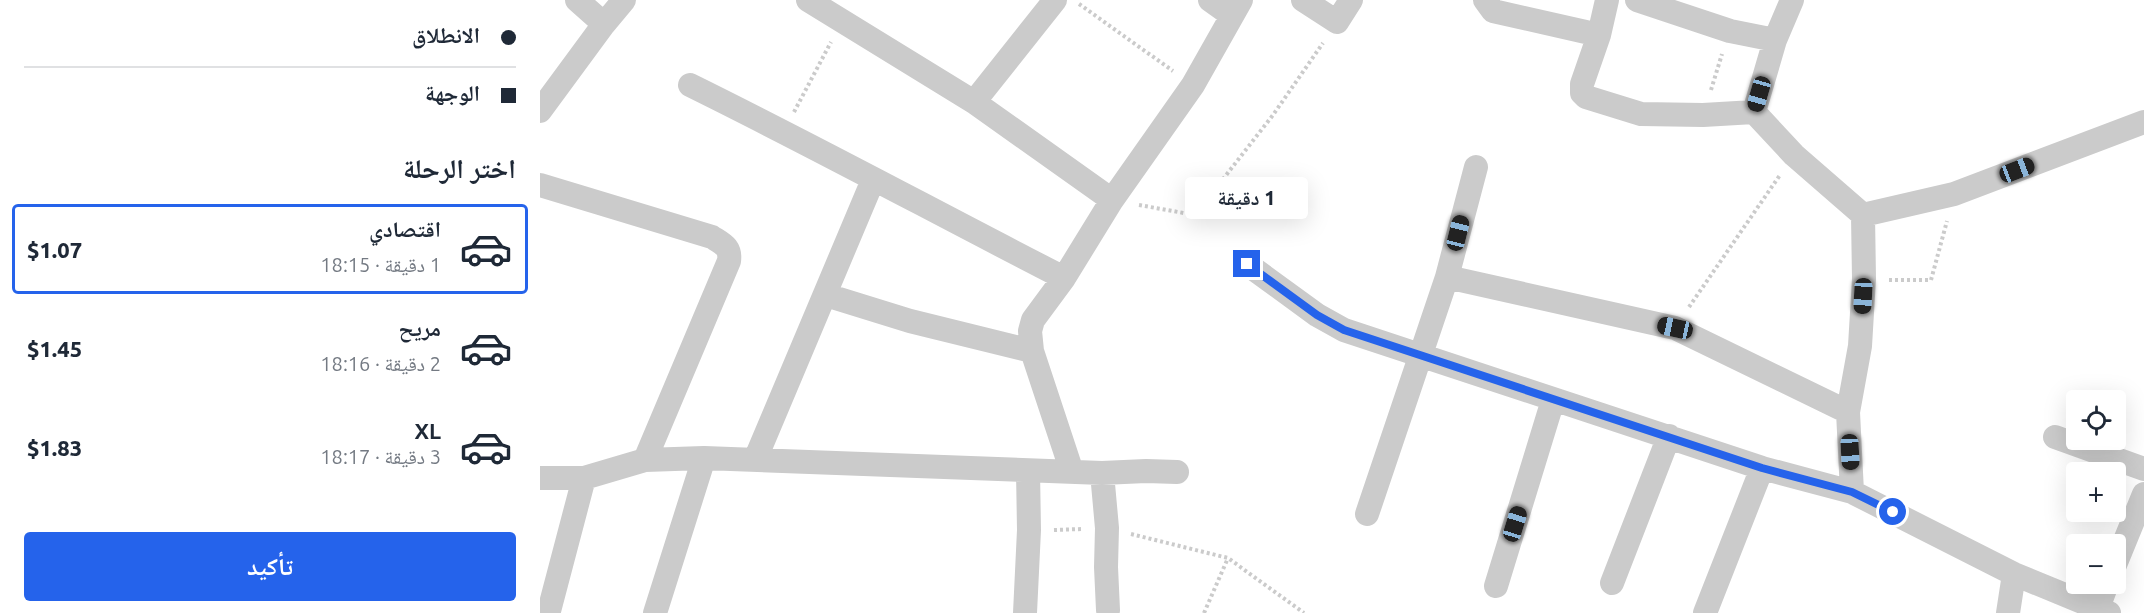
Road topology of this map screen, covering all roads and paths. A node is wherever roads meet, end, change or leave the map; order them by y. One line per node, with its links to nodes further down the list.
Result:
1 (577, 0): 16 (street)
2 (624, 0): 16 (street)
3 (808, 0): 14 (street)
4 (1055, 0): 22 (street)
5 (1073, 0): 21 (path)
6 (1210, 0): 13 (street)
7 (1303, 0): 15 (street)
8 (1351, 0): 15 (street)
9 (1485, 0): 18 (street)
10 (1607, 0): 18 (street)
11 (1637, 0): 17 (street)
12 (1792, 0): 19 (street)
13 (1236, 7): 21 (street)
14 (842, 21): 22 (street); 27 (path)
15 (1337, 22): 33 (path)
16 (604, 24): 23 (street)
17 (1730, 31): 19 (street); 25 (path)
18 (1599, 35): 25 (street)
19 (1775, 40): 24 (street)
20 (690, 85): 27 (street)
21 (1193, 85): 33 (street)
22 (974, 102): 33 (street)
23 (540, 111)
24 (1754, 112): 25 (street); 28 (street)
25 (1703, 116)
26 (2144, 122): 32 (street)
27 (784, 132): 30 (street)
28 (1794, 155): 34 (street); 40 (path)
29 (1476, 167): 36 (street)
30 (873, 180): 37 (street); 39 (street)
31 (540, 184): 48 (street)
32 (1954, 194): 34 (street); 38 (path)
33 (1112, 201): 37 (street)
34 (1863, 215): 38 (street)
35 (1247, 264): 42 (street)
36 (1447, 277): 40 (street); 42 (street)
37 (1064, 278): 41 (street)
38 (1864, 279): 44 (street)
39 (826, 295): 41 (street); 49 (street)
40 (1675, 328): 44 (street)
41 (1032, 351): 53 (street)
42 (1419, 355): 43 (street); 60 (street)
43 (1553, 400): 45 (street); 67 (street)
44 (1848, 412): 58 (street)
45 (1669, 436): 50 (street); 66 (street)
46 (2055, 437): 51 (street)
47 (704, 458): 48 (street); 49 (street); 73 (street)
48 (645, 460): 57 (street)
49 (755, 460): 52 (street)
50 (1762, 468): 58 (street); 77 (street)
51 (2144, 469)
52 (1028, 471): 53 (street); 62 (street)
53 (1072, 472): 55 (street)
54 (1177, 472): 55 (street)
55 (1102, 473): 61 (street)
56 (540, 478): 57 (street)
57 (584, 478): 72 (street)
58 (1852, 492): 65 (street)
59 (2144, 494): 63 (street)
60 (1367, 514)
61 (1107, 528): 62 (path); 64 (path); 70 (street)
62 (1029, 530): 74 (street)
63 (2126, 538)
64 (1228, 558): 75 (path); 76 (path)
65 (2014, 574): 69 (street); 78 (street)
66 (1612, 583)
67 (1496, 586)
68 (2106, 594): 71 (street)
69 (2068, 604): 71 (street)
70 (1108, 610)
71 (2103, 610)
72 (548, 611)
73 (655, 613)
74 (1025, 613)
75 (1204, 613)
76 (1304, 613)
77 (1705, 613)
78 (2008, 613)

